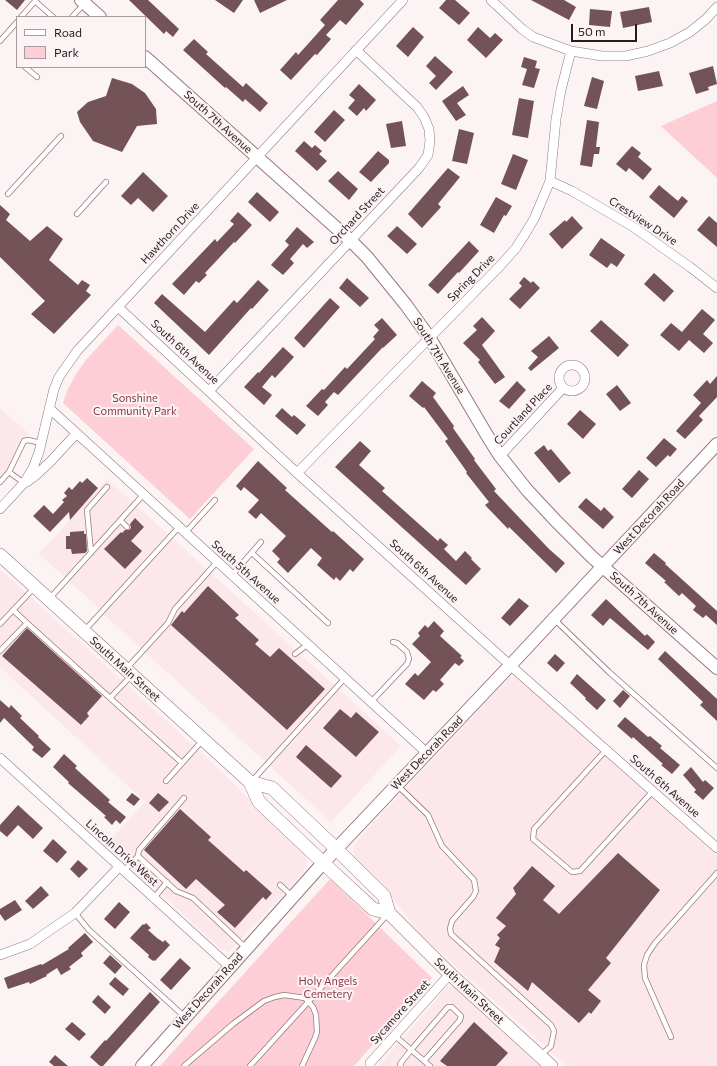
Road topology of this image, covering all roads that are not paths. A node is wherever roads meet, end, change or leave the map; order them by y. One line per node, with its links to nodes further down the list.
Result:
1 (403, 0): 12 (street, Hawthorn Drive)
2 (490, 0): 13 (street)
3 (36, 1): 6 (lane); 7 (lane)
4 (83, 2): 8 (lane); 9 (street)
5 (717, 7): 13 (street)
6 (22, 16)
7 (52, 16)
8 (73, 16)
9 (99, 16)
10 (16, 23): 11 (lane)
11 (0, 41)
12 (356, 50): 18 (street, Hawthorn Drive); 23 (street, Orchard Street)
13 (571, 51): 19 (street, Spring Drive)
14 (146, 58): 18 (street, South 7th Avenue)
15 (26, 68): 16 (lane)
16 (37, 77)
17 (61, 136): 21 (lane)
18 (257, 156): 23 (street, South 7th Avenue); 25 (street, Hawthorn Drive)
19 (550, 181): 24 (street, Crestview Drive); 26 (street, Spring Drive)
20 (106, 182): 22 (lane)
21 (8, 194)
22 (77, 214)
23 (351, 241): 26 (street, South 7th Avenue); 28 (street, Orchard Street)
24 (717, 288)
25 (118, 307): 28 (street, South 6th Avenue); 29 (street, Hawthorn Drive)
26 (429, 337): 33 (street, South 7th Avenue); 35 (street, Spring Drive)
27 (563, 388): 33 (street, Courtland Place)
28 (209, 391): 35 (street, South 6th Avenue)
29 (49, 408): 30 (street, South 5th Avenue); 31 (street, Hawthorn Drive)
30 (76, 434): 37 (street); 39 (street, South 5th Avenue)
31 (41, 442): 34 (lane); 37 (street, Hawthorn Drive)
32 (717, 444): 50 (street, West Decorah Road)
33 (500, 456): 50 (street, South 7th Avenue)
34 (9, 472): 36 (lane); 37 (lane)
35 (297, 473): 64 (street, South 6th Avenue)
36 (0, 482)
37 (24, 483): 41 (street, Hawthorn Drive)
38 (107, 487): 46 (lane)
39 (143, 495): 42 (lane); 44 (street, South 5th Avenue)
40 (215, 500): 44 (lane)
41 (2, 505)
42 (120, 520): 43 (lane); 46 (lane)
43 (127, 527)
44 (182, 530): 49 (street, South 5th Avenue); 59 (lane)
45 (261, 542): 47 (lane)
46 (91, 553): 53 (lane)
47 (252, 553): 51 (lane); 57 (lane)
48 (0, 555): 52 (main road, South Main Street)
49 (217, 562): 51 (street, South 5th Avenue); 66 (lane)
50 (603, 567): 55 (street, West Decorah Road); 65 (street, South 7th Avenue)
51 (232, 575): 61 (street, South 5th Avenue)
52 (35, 587): 53 (main road, South Main Street); 54 (lane)
53 (49, 599): 59 (main road, South Main Street)
54 (14, 610): 56 (lane); 58 (lane)
55 (554, 619): 64 (street, West Decorah Road); 75 (lane)
56 (27, 623): 62 (lane); 68 (lane)
57 (328, 623)
58 (0, 624)
59 (84, 632): 66 (main road, South Main Street)
60 (393, 642): 69 (lane)
61 (308, 644): 63 (lane); 67 (street, South 5th Avenue)
62 (0, 652)
63 (295, 654)
64 (511, 666): 71 (street, South 6th Avenue); 72 (street, West Decorah Road)
65 (717, 668)
66 (129, 672): 68 (lane); 70 (main road, South Main Street)
67 (345, 678): 69 (street, South 5th Avenue); 77 (lane)
68 (110, 698): 74 (lane)
69 (371, 702): 72 (street, South 5th Avenue)
70 (204, 740): 74 (lane); 77 (main road, South Main Street)
71 (606, 750): 79 (street, South 6th Avenue); 79 (lane)
72 (428, 753): 78 (street, West Decorah Road)
73 (0, 758): 85 (street, Lincoln Drive West)
74 (182, 763): 76 (lane)
75 (717, 768)
76 (166, 781)
77 (250, 782): 82 (main road, South Main Street); 84 (main road, South Main Street)
78 (397, 785): 82 (street, West Decorah Road); 102 (lane)
79 (653, 791): 81 (street, South 6th Avenue)
80 (184, 798): 83 (lane)
81 (717, 848)
82 (336, 849): 84 (street, West Decorah Road); 92 (main road, South Main Street)
83 (138, 856): 85 (lane); 87 (lane)
84 (323, 863): 89 (street, West Decorah Road); 92 (main road, South Main Street)
85 (122, 869): 90 (street, Lincoln Drive West); 91 (street)
86 (717, 873): 100 (lane)
87 (167, 882): 90 (lane); 93 (lane)
88 (280, 885): 89 (lane)
89 (293, 896): 93 (street, West Decorah Road)
90 (154, 898): 95 (street, Lincoln Drive West)
91 (75, 913): 94 (street); 98 (lane)
92 (389, 913): 96 (main road, South Main Street); 97 (lane)
93 (246, 948): 95 (street, West Decorah Road)
94 (0, 955)
95 (229, 966): 98 (street, West Decorah Road)
96 (450, 974): 99 (street, Sycamore Street); 102 (main road, South Main Street)
97 (309, 1001): 105 (lane); 106 (lane); 107 (lane)
98 (185, 1017): 104 (street, West Decorah Road)
99 (395, 1036): 101 (lane); 108 (street, Sycamore Street)
100 (670, 1037)
101 (411, 1050): 103 (lane); 103 (lane); 109 (lane)
102 (540, 1056): 111 (main road, South Main Street)
103 (424, 1061): 110 (lane)
104 (142, 1066)
105 (184, 1066)
106 (250, 1066)
107 (302, 1066)
108 (370, 1066)
109 (401, 1066)
110 (430, 1066)
111 (551, 1066)

